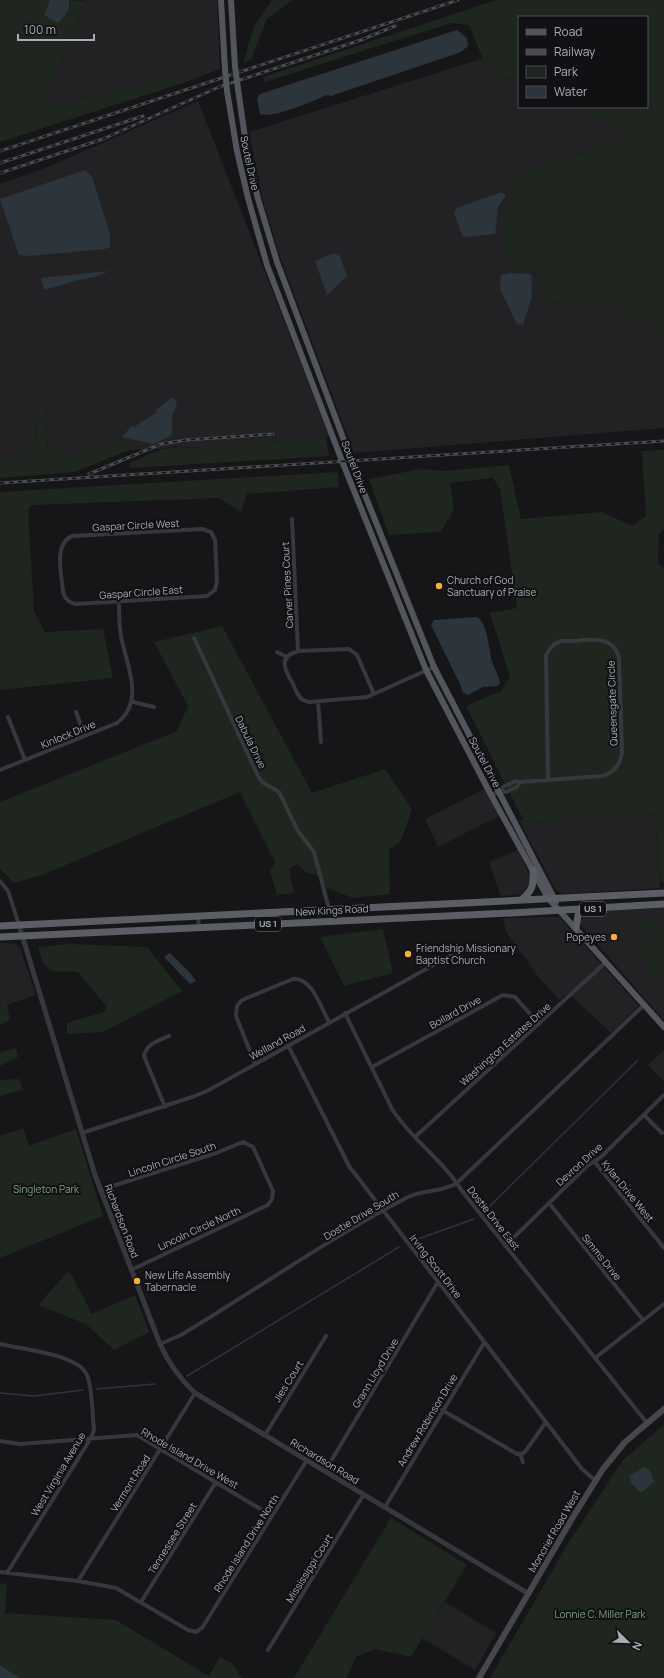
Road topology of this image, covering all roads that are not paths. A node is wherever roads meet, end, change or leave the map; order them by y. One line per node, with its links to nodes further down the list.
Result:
1 (221, 0): 12 (main road, Soutel Drive, bridge)
2 (231, 0): 11 (main road, Soutel Drive, bridge)
3 (292, 519): 8 (street, Carver Pines Court)
4 (215, 590): 5 (street, Gaspar Circle West); 6 (street, Gaspar Circle East)
5 (67, 601): 6 (street, Gaspar Circle East)
6 (119, 601): 15 (street)
7 (194, 638): 33 (street, Dabula Drive)
8 (298, 651): 10 (street); 13 (street)
9 (277, 652): 10 (street)
10 (287, 658): 14 (street)
11 (434, 667): 12 (street); 24 (main road, Soutel Drive)
12 (426, 670): 13 (street); 25 (main road, Soutel Drive)
13 (374, 694): 14 (street)
14 (318, 701): 20 (street)
15 (133, 702): 16 (street); 19 (street, Kinlock Drive)
16 (154, 707)
17 (76, 712): 19 (street)
18 (8, 717): 21 (street)
19 (85, 736): 21 (street, Kinlock Drive)
20 (321, 742)
21 (25, 760): 22 (street, Kinlock Drive)
22 (0, 770)
23 (548, 780): 23 (street, Queensgate Circle); 24 (street, Queensgate Circle)
24 (500, 792): 25 (street); 29 (main road, Soutel Drive)
25 (491, 795): 26 (main road, Soutel Drive)
26 (533, 870): 29 (main road, Soutel Drive); 30 (highway)
27 (0, 880): 38 (street, Richardson Road)
28 (664, 893): 29 (highway, New Kings Road / US 1)
29 (552, 898): 30 (highway, New Kings Road / US 1); 35 (main road, Soutel Drive)
30 (521, 900): 32 (highway, New Kings Road / US 1)
31 (664, 904): 34 (highway, New Kings Road / US 1)
32 (395, 906): 33 (highway, New Kings Road / US 1); 37 (street)
33 (329, 909): 36 (highway, New Kings Road / US 1)
34 (586, 909): 35 (highway, New Kings Road / US 1); 41 (highway)
35 (560, 911): 37 (highway, New Kings Road / US 1); 41 (main road, Soutel Drive)
36 (198, 916): 38 (highway, New Kings Road / US 1); 40 (street)
37 (396, 917): 40 (highway, New Kings Road / US 1)
38 (19, 925): 39 (highway, New Kings Road / US 1); 43 (street, Richardson Road)
39 (0, 926)
40 (199, 927): 43 (highway, New Kings Road / US 1)
41 (576, 928): 45 (main road, Soutel Drive)
42 (0, 936): 43 (highway, New Kings Road / US 1)
43 (22, 936): 59 (street, Richardson Road)
44 (471, 946): 47 (street, Welland Road)
45 (606, 962): 46 (main road, Soutel Drive); 49 (street, Washington Estates Drive)
46 (644, 1005): 50 (main road, Soutel Drive); 62 (street, Dostie Drive South)
47 (345, 1013): 48 (street, Welland Road); 54 (street, Dostie Drive East)
48 (329, 1022): 52 (street, Welland Road); 53 (street)
49 (539, 1024): 54 (street, Boilard Drive); 60 (street, Washington Estates Drive)
50 (664, 1027)
51 (169, 1036): 56 (street)
52 (288, 1045): 53 (street, Welland Road); 66 (street, Irving Scott Drive)
53 (255, 1064): 56 (street, Welland Road)
54 (372, 1067): 60 (street, Dostie Drive East)
55 (664, 1095): 57 (street, Devron Drive)
56 (164, 1106): 59 (street, Welland Road)
57 (644, 1115): 58 (street); 61 (street, Devron Drive)
58 (662, 1132)
59 (82, 1133): 63 (street, Richardson Road)
60 (415, 1137): 62 (street, Dostie Drive East)
61 (594, 1162): 65 (street, Devron Drive); 68 (street, Kylan Drive West)
62 (458, 1183): 66 (street, Dostie Drive South); 67 (street, Dostie Drive East)
63 (100, 1190): 64 (street, Lincoln Circle South); 69 (street, Richardson Road)
64 (272, 1199): 69 (street, Lincoln Circle North)
65 (549, 1203): 67 (street, Devron Drive); 72 (street, Simms Drive)
66 (383, 1211): 70 (street, Irving Scott Drive); 76 (street, Dostie Drive South)
67 (505, 1246): 77 (street, Dostie Drive East)
68 (664, 1248)
69 (131, 1270): 76 (street, Richardson Road)
70 (438, 1282): 74 (street, Irving Scott Drive); 90 (street, Grann Lloyd Drive)
71 (664, 1304): 72 (street)
72 (643, 1320): 77 (street)
73 (326, 1336): 83 (street, Jies Court)
74 (484, 1343): 80 (street, Andrew Robinson Drive); 81 (street, Irving Scott Drive)
75 (0, 1344): 84 (street, West Virginia Avenue)
76 (160, 1344): 78 (street, Richardson Road)
77 (595, 1358): 82 (street, Dostie Drive East)
78 (195, 1393): 83 (street, Richardson Road); 86 (street, Vermont Road)
79 (664, 1409): 82 (main road, Moncrief Road West)
80 (442, 1410): 87 (street); 94 (street, Andrew Robinson Drive)
81 (546, 1422): 87 (street); 91 (street, Irving Scott Drive)
82 (647, 1423): 91 (main road, Moncrief Road West)
83 (265, 1435): 88 (street, Richardson Road)
84 (91, 1438): 85 (street, Rhode Island Drive West); 86 (street, Rhode Island Drive West); 97 (street, West Virginia Avenue)
85 (0, 1441)
86 (161, 1448): 92 (street, Rhode Island Drive West); 98 (street, Vermont Road)
87 (520, 1454): 89 (street)
88 (307, 1460): 90 (street, Richardson Road); 95 (street, Rhode Island Drive North)
89 (523, 1462)
90 (325, 1471): 93 (street, Richardson Road)
91 (596, 1480): 99 (main road, Moncrief Road West)
92 (216, 1482): 95 (street, Rhode Island Drive West); 100 (street, Tennessee Street)
93 (364, 1494): 94 (street, Richardson Road); 101 (street, Mississippi Court)
94 (385, 1507): 99 (street, Richardson Road)
95 (272, 1516): 100 (street, Rhode Island Drive North)
96 (0, 1572): 97 (street)
97 (7, 1573): 98 (street)
98 (78, 1581): 100 (street)
99 (529, 1594): 102 (main road, Moncrief Road West)
100 (141, 1602)
101 (268, 1650)
102 (479, 1678)

